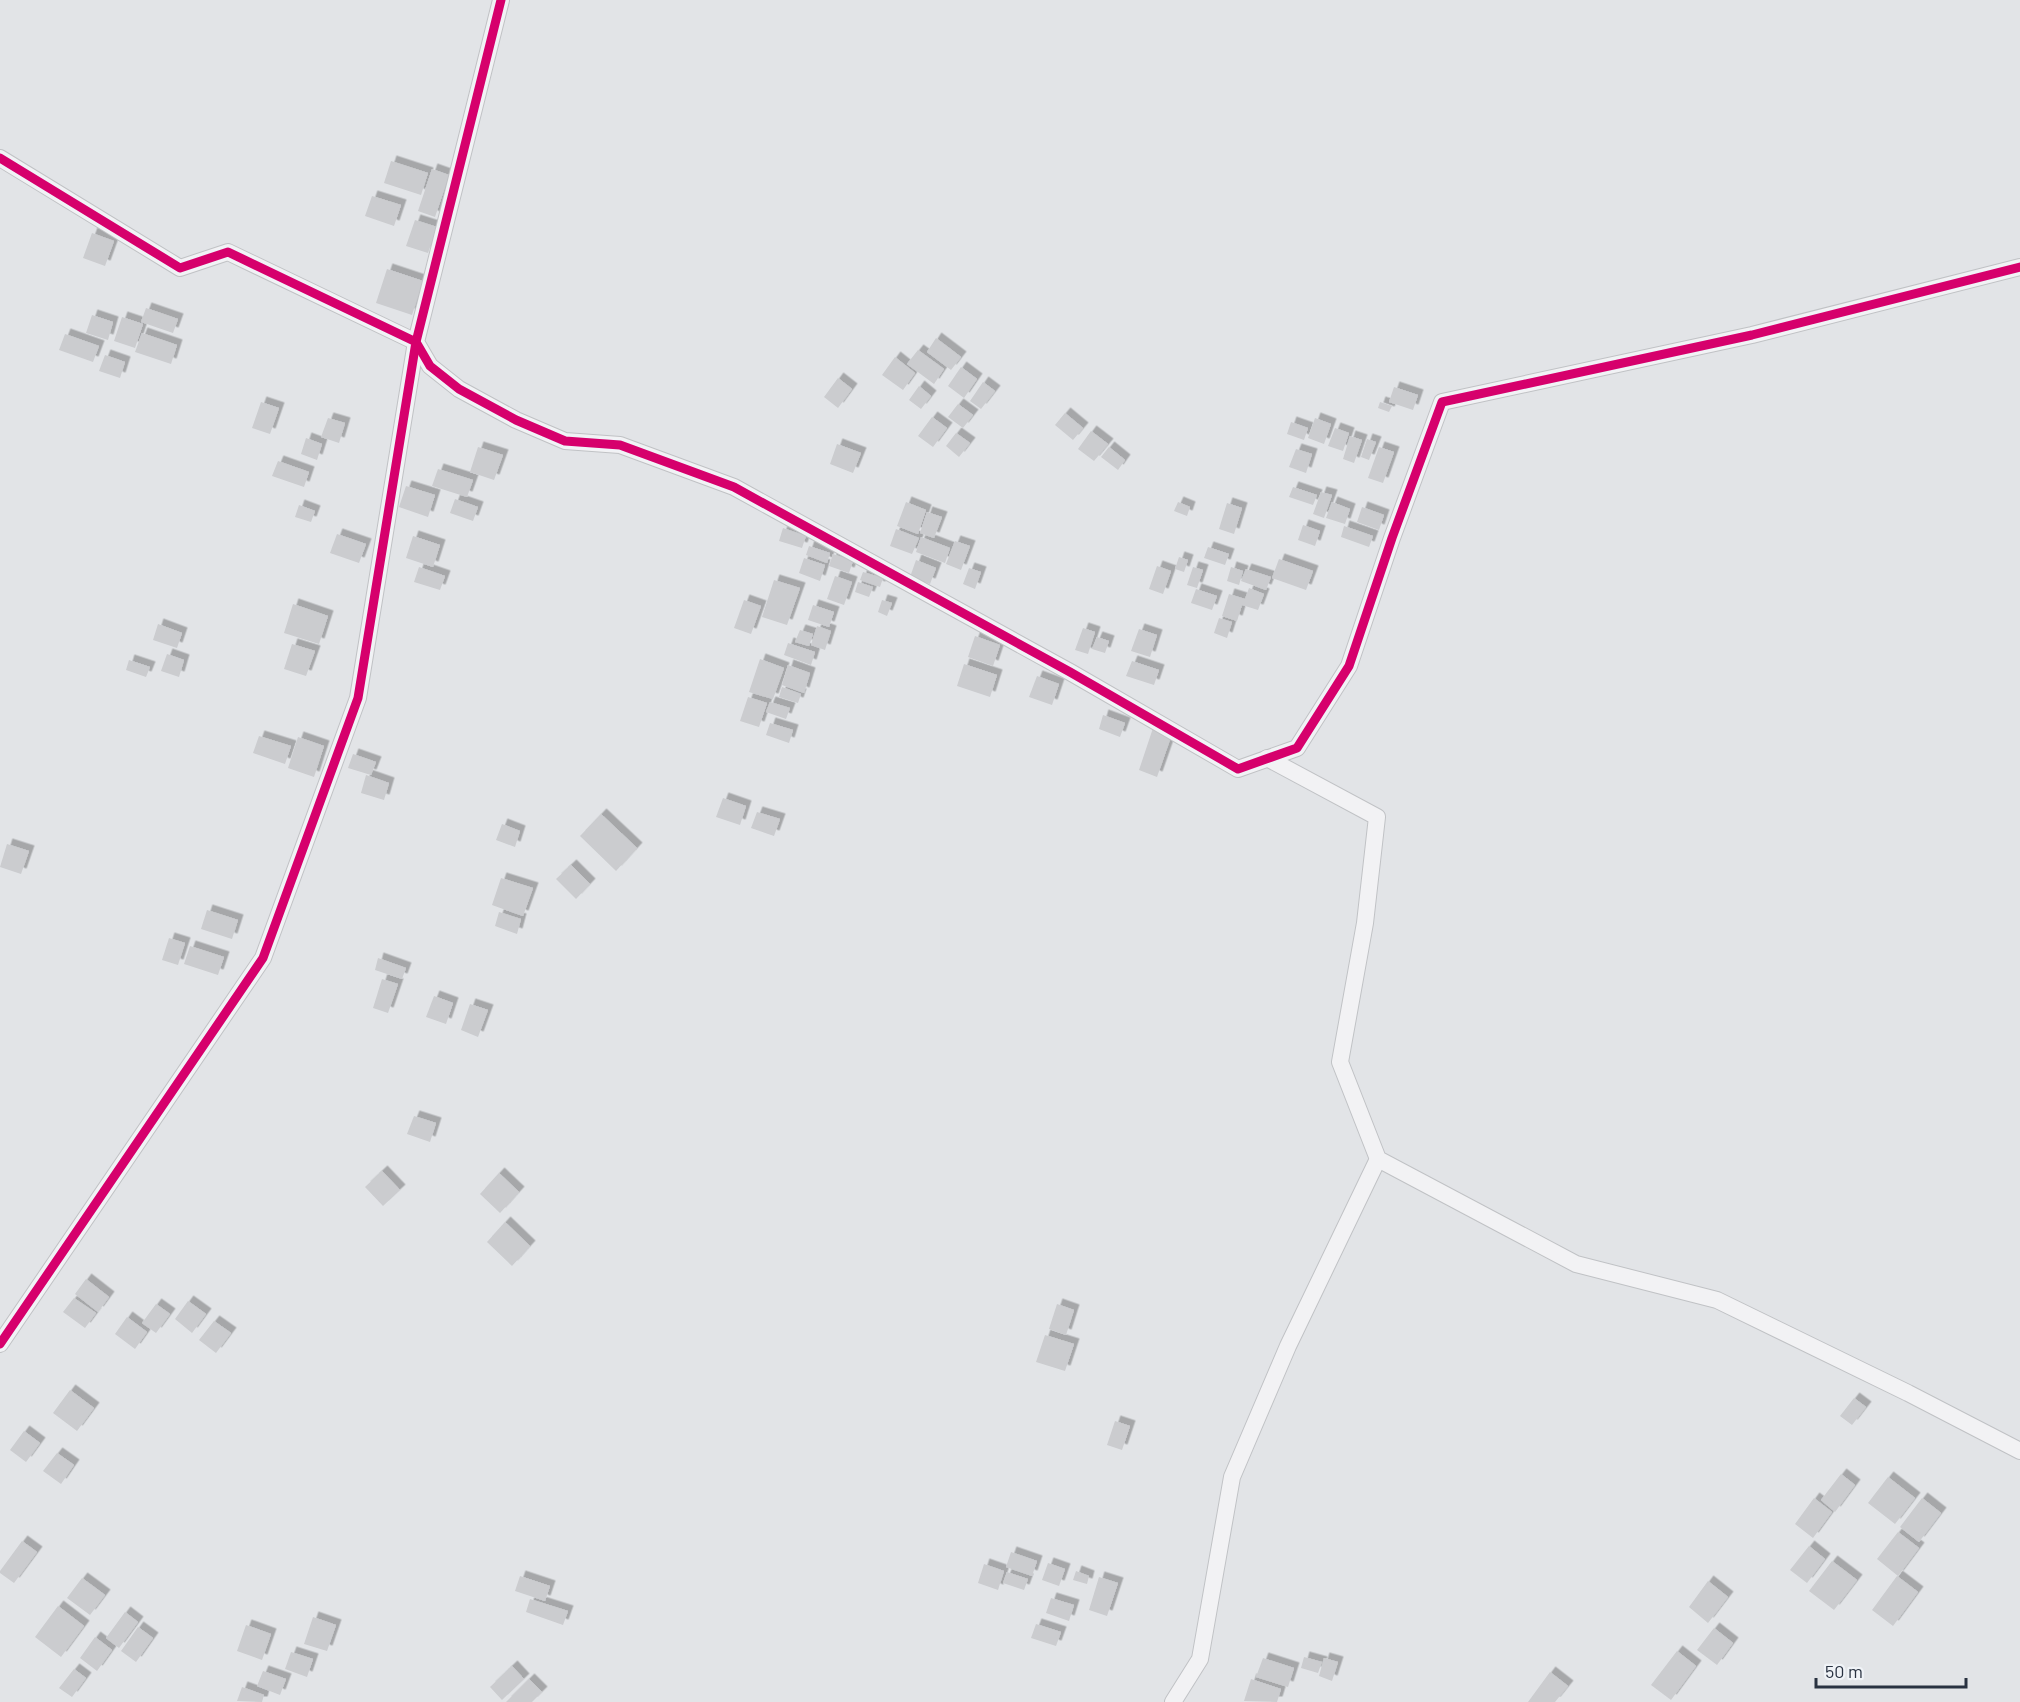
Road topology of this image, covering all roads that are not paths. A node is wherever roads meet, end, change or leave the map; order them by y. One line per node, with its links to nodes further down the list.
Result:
1 (501, 0): 4 (street)
2 (0, 158): 4 (street)
3 (2020, 267): 5 (street)
4 (416, 342): 5 (street); 7 (street)
5 (1267, 758): 6 (street)
6 (1378, 1159): 8 (street); 9 (street)
7 (0, 1344)
8 (2020, 1451)
9 (1173, 1702)

